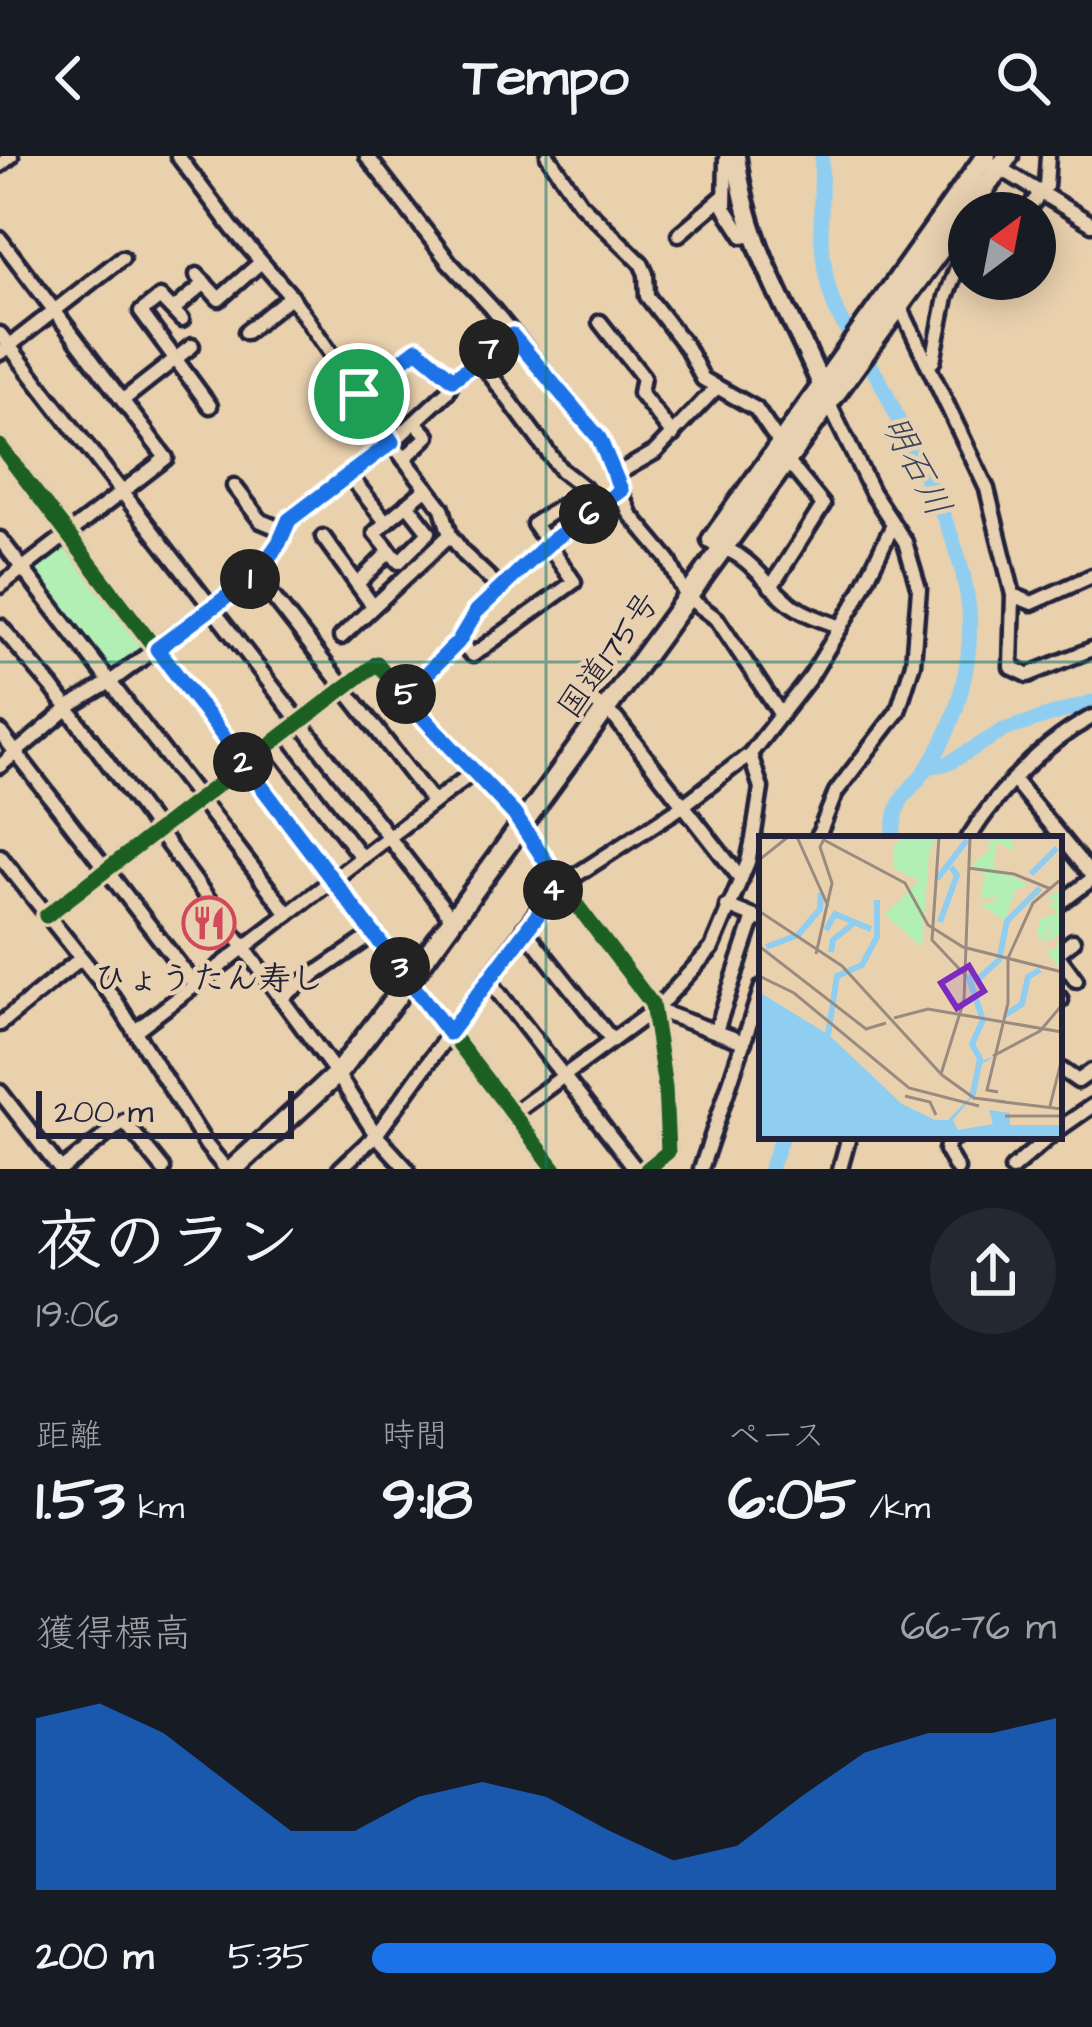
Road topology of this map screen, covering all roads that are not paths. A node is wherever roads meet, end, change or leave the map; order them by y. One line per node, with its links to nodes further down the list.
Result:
1 (11, 156): 8 (street)
2 (178, 156): 18 (street)
3 (367, 156): 25 (street)
4 (548, 156): 33 (street)
5 (1048, 156): 10 (street)
6 (736, 157): 11 (street); 15 (main road)
7 (994, 159): 9 (street); 19 (highway, 国道175号)
8 (0, 165)
9 (1040, 192)
10 (1042, 192)
11 (725, 195): 14 (street); 15 (street)
12 (1056, 202): 13 (street)
13 (1092, 224)
14 (680, 234)
15 (752, 234): 32 (main road)
16 (0, 239): 22 (street)
17 (122, 257): 22 (street)
18 (261, 262): 20 (street); 29 (street)
19 (895, 295): 30 (street); 32 (highway, 国道175号)
20 (291, 296): 24 (street); 34 (street)
21 (948, 300): 30 (street)
22 (55, 311): 26 (street); 35 (street)
23 (600, 322): 38 (street)
24 (246, 332)
25 (512, 335): 28 (street); 44 (street)
26 (3, 345): 49 (street)
27 (192, 346): 29 (street)
28 (478, 358): 31 (street); 51 (street)
29 (175, 359): 35 (street); 36 (street)
30 (928, 364): 71 (street)
31 (453, 379): 34 (street); 37 (street)
32 (832, 383): 54 (street); 61 (highway, 国道175号); 70 (highway, 国道175号)
33 (715, 389): 38 (street); 39 (street)
34 (359, 394): 40 (street)
35 (123, 400): 49 (street)
36 (210, 406)
37 (415, 422): 40 (street); 42 (street)
38 (673, 435): 44 (street)
39 (775, 437)
40 (392, 442): 42 (street); 45 (street)
41 (0, 446): 56 (street)
42 (404, 459): 47 (street)
43 (792, 467): 68 (street)
44 (617, 474): 48 (street)
45 (349, 475): 52 (street); 55 (street)
46 (234, 486): 55 (street)
47 (427, 488): 50 (street); 57 (street)
48 (621, 490): 51 (street); 70 (street)
49 (121, 493): 56 (street); 73 (street)
50 (407, 504): 52 (street); 62 (street)
51 (598, 507): 53 (street)
52 (386, 522): 62 (street)
53 (579, 522): 60 (street); 60 (street)
54 (892, 527): 75 (street); 101 (street)
55 (285, 531): 64 (street)
56 (68, 533): 63 (street); 78 (street)
57 (451, 535): 69 (street); 72 (street)
58 (323, 537): 66 (street)
59 (0, 539): 63 (street)
60 (548, 544): 69 (street); 77 (street)
61 (722, 548): 68 (street); 70 (highway, 国道175号)
62 (390, 551): 66 (street)
63 (22, 569): 67 (street); 80 (street)
64 (256, 575): 73 (street); 81 (street)
65 (1092, 576): 71 (street)
66 (357, 584): 72 (street)
67 (0, 586)
68 (771, 587): 75 (street)
69 (501, 589): 77 (street)
70 (683, 590): 83 (highway, 国道175号); 85 (street)
71 (1013, 595): 79 (street)
72 (373, 606): 76 (street)
73 (210, 609): 78 (street); 87 (street)
74 (0, 626): 84 (street)
75 (841, 627): 85 (street)
76 (341, 638)
77 (458, 642): 82 (street)
78 (157, 649): 80 (street); 92 (street)
79 (1092, 649)
80 (110, 682): 84 (street); 96 (street)
81 (344, 686): 82 (street); 87 (street); 97 (street)
82 (404, 697): 94 (street)
83 (600, 706): 98 (street); 99 (highway, 国道175号)
84 (69, 712): 90 (street); 100 (street)
85 (782, 715): 91 (street)
86 (1092, 717): 95 (street)
87 (299, 722): 89 (street); 104 (street)
88 (0, 732): 90 (street)
89 (273, 742): 92 (street); 107 (street)
90 (16, 753): 93 (street); 108 (street)
91 (750, 754): 98 (street); 111 (street)
92 (244, 764): 96 (street); 110 (street)
93 (0, 766)
94 (476, 770): 97 (street); 99 (street)
95 (1013, 779): 102 (street); 103 (street)
96 (198, 799): 100 (street); 115 (street)
97 (433, 802): 104 (street)
98 (681, 808): 111 (street); 112 (street)
99 (517, 821): 112 (street); 116 (highway, 国道175号)
100 (156, 831): 108 (street); 122 (street)
101 (818, 836)
102 (970, 836)
103 (1059, 836)
104 (388, 837): 107 (street); 116 (street)
105 (1062, 840): 109 (street)
106 (0, 856): 117 (street)
107 (361, 857): 110 (street)
108 (106, 869): 117 (street); 129 (street)
109 (1092, 877): 113 (street)
110 (333, 879): 115 (street); 120 (street)
111 (741, 879): 114 (street)
112 (561, 884): 119 (street); 132 (street)
113 (1062, 902)
114 (727, 906): 118 (street); 132 (street)
115 (287, 914): 122 (street)
116 (449, 915): 126 (highway, 国道175号)
117 (46, 916): 124 (street)
118 (758, 918): 135 (street)
119 (524, 929): 127 (street); 137 (street)
120 (375, 933): 126 (street); 130 (street)
121 (1073, 941): 123 (street)
122 (243, 948): 129 (street); 130 (street)
123 (1062, 952)
124 (80, 959): 133 (street); 134 (street)
125 (1062, 959): 128 (street)
126 (406, 974): 136 (street); 139 (highway, 国道175号)
127 (488, 979): 136 (street); 142 (street)
128 (1076, 980)
129 (195, 985): 134 (street)
130 (280, 998): 139 (street)
131 (759, 998): 138 (street)
132 (653, 1009): 135 (street); 137 (street); 152 (street)
133 (0, 1024)
134 (135, 1031): 154 (street)
135 (716, 1031): 138 (street)
136 (449, 1033): 146 (street); 148 (street)
137 (611, 1039): 142 (street)
138 (744, 1042): 163 (street)
139 (333, 1070): 148 (street); 154 (highway, 国道175号)
140 (1062, 1070): 143 (street)
141 (1092, 1071): 143 (street)
142 (563, 1076): 146 (street); 160 (street)
143 (1078, 1081): 145 (street)
144 (0, 1092): 155 (street)
145 (1092, 1103): 147 (street)
146 (512, 1114): 159 (street)
147 (1062, 1127)
148 (376, 1135): 157 (street); 158 (street)
149 (954, 1139): 153 (street)
150 (1047, 1139): 165 (street)
151 (848, 1141): 164 (street)
152 (668, 1152): 161 (street); 162 (street)
153 (950, 1167)
154 (225, 1168)
155 (61, 1169): 156 (street)
156 (163, 1169)
157 (340, 1169)
158 (407, 1169)
159 (555, 1169)
160 (636, 1169)
161 (647, 1169)
162 (674, 1169)
163 (701, 1169)
164 (838, 1169)
165 (1012, 1169)

